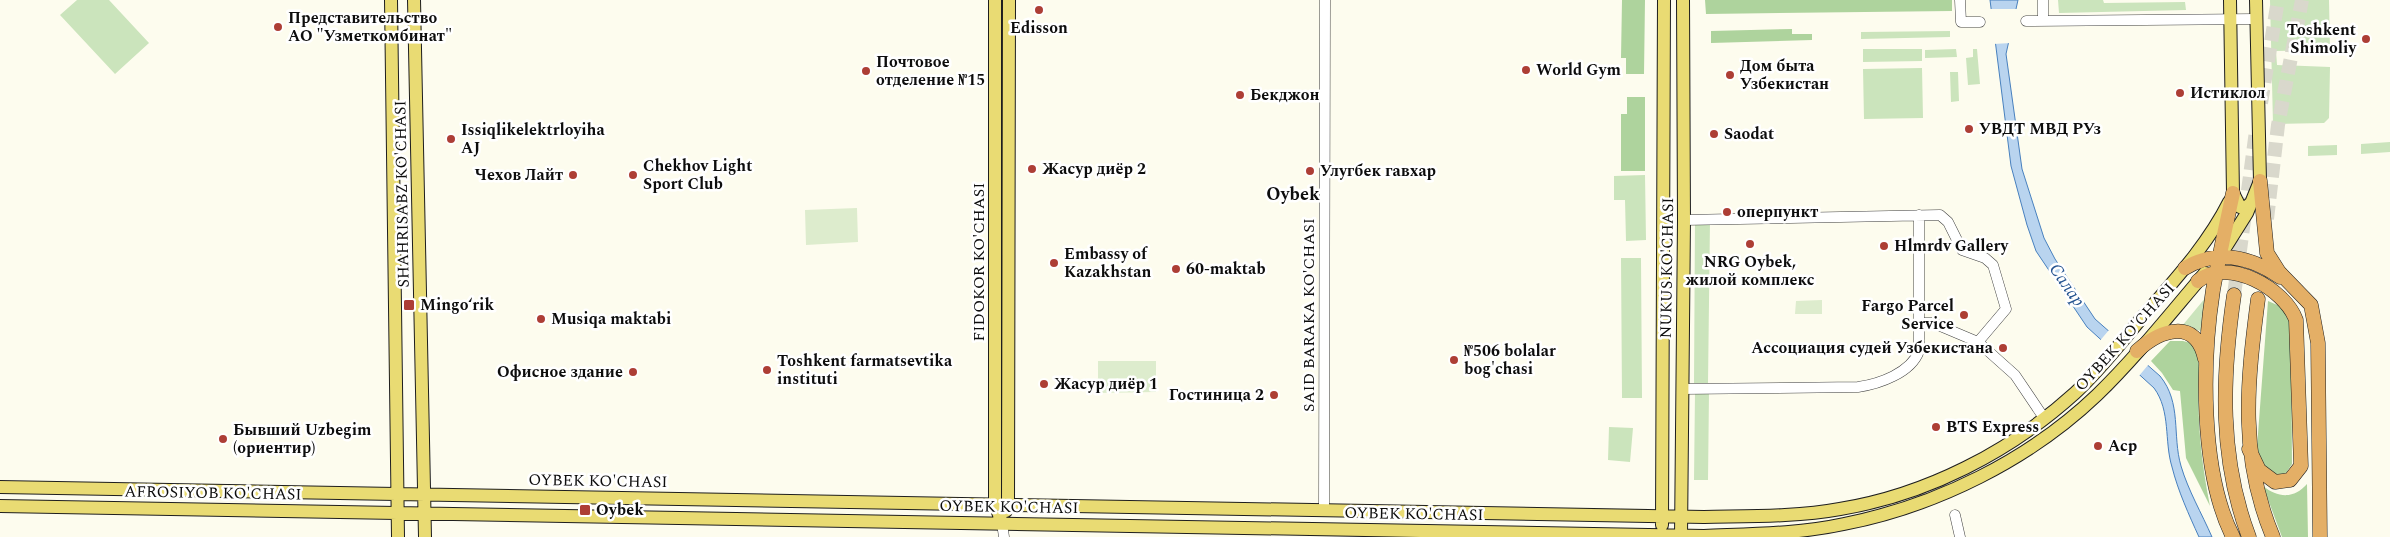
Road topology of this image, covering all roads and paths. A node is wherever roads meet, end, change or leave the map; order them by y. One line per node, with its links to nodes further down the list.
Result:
1 (391, 0): 37 (main road, SHAHRISABZ KO'CHASI)
2 (414, 0): 38 (main road, SHAHRISABZ KO'CHASI)
3 (995, 0): 39 (main road, FIDOKOR KO'CHASI)
4 (1009, 0): 39 (main road, FIDOKOR KO'CHASI)
5 (1325, 0): 41 (street, SAID BARAKA KO'CHASI)
6 (1664, 0): 45 (main road, NUKUS KO'CHASI)
7 (1683, 0): 21 (main road, NUKUS KO'CHASI)
8 (1960, 0): 16 (street)
9 (2043, 0): 15 (street)
10 (2230, 0): 12 (main road)
11 (2256, 0): 13 (main road)
12 (2231, 19): 13 (street); 15 (street); 18 (main road)
13 (2256, 19): 17 (main road)
14 (2026, 21): 15 (street)
15 (2044, 21)
16 (1980, 22)
17 (2260, 181): 19 (main road, OYBEK KO'CHASI); 26 (highway)
18 (2233, 193): 19 (main road); 22 (highway); 23 (main road, OYBEK KO'CHASI)
19 (2252, 202): 22 (main road, OYBEK KO'CHASI)
20 (1919, 215): 21 (street); 29 (street); 30 (street)
21 (1684, 220): 33 (main road, NUKUS KO'CHASI)
22 (2220, 256): 23 (highway); 24 (highway); 25 (main road, OYBEK KO'CHASI); 26 (highway)
23 (2184, 268): 34 (main road, OYBEK KO'CHASI)
24 (2217, 271): 25 (highway); 32 (highway); 35 (highway)
25 (2198, 282): 31 (main road, OYBEK KO'CHASI)
26 (2289, 283): 57 (highway)
27 (2234, 295): 55 (highway)
28 (2258, 299): 35 (highway)
29 (1919, 323): 30 (street); 33 (street)
30 (1978, 342): 34 (street)
31 (2137, 351): 32 (highway); 49 (main road, OYBEK KO'CHASI)
32 (2207, 382): 54 (highway)
33 (1682, 389): 46 (main road, NUKUS KO'CHASI)
34 (2044, 418): 46 (main road, OYBEK KO'CHASI)
35 (2249, 449): 56 (highway)
36 (0, 487): 37 (main road, AFROSIYOB KO'CHASI)
37 (397, 494): 38 (main road, AFROSIYOB KO'CHASI); 42 (main road, SHAHRISABZ KO'CHASI)
38 (424, 494): 39 (main road, OYBEK KO'CHASI); 43 (main road, SHAHRISABZ KO'CHASI)
39 (1002, 504): 41 (main road, OYBEK KO'CHASI); 47 (main road, FIDOKOR KO'CHASI)
40 (0, 506): 42 (main road, AFROSIYOB KO'CHASI)
41 (1324, 510): 45 (main road, OYBEK KO'CHASI)
42 (398, 513): 43 (main road, AFROSIYOB KO'CHASI); 50 (main road, SHAHRISABZ KO'CHASI)
43 (425, 513): 47 (main road, OYBEK KO'CHASI); 51 (main road, SHAHRISABZ KO'CHASI)
44 (1955, 515): 53 (street)
45 (1662, 516): 46 (main road, OYBEK KO'CHASI); 48 (main road, NUKUS KO'CHASI)
46 (1681, 516): 49 (main road, NUKUS KO'CHASI)
47 (1002, 523): 48 (main road, OYBEK KO'CHASI); 52 (street, FIDOKOR KO'CHASI)
48 (1662, 536): 49 (main road, OYBEK KO'CHASI)
49 (1681, 536)
50 (398, 537)
51 (425, 537)
52 (1004, 537)
53 (1960, 537)
54 (2232, 537)
55 (2249, 537)
56 (2272, 537)
57 (2320, 537)

